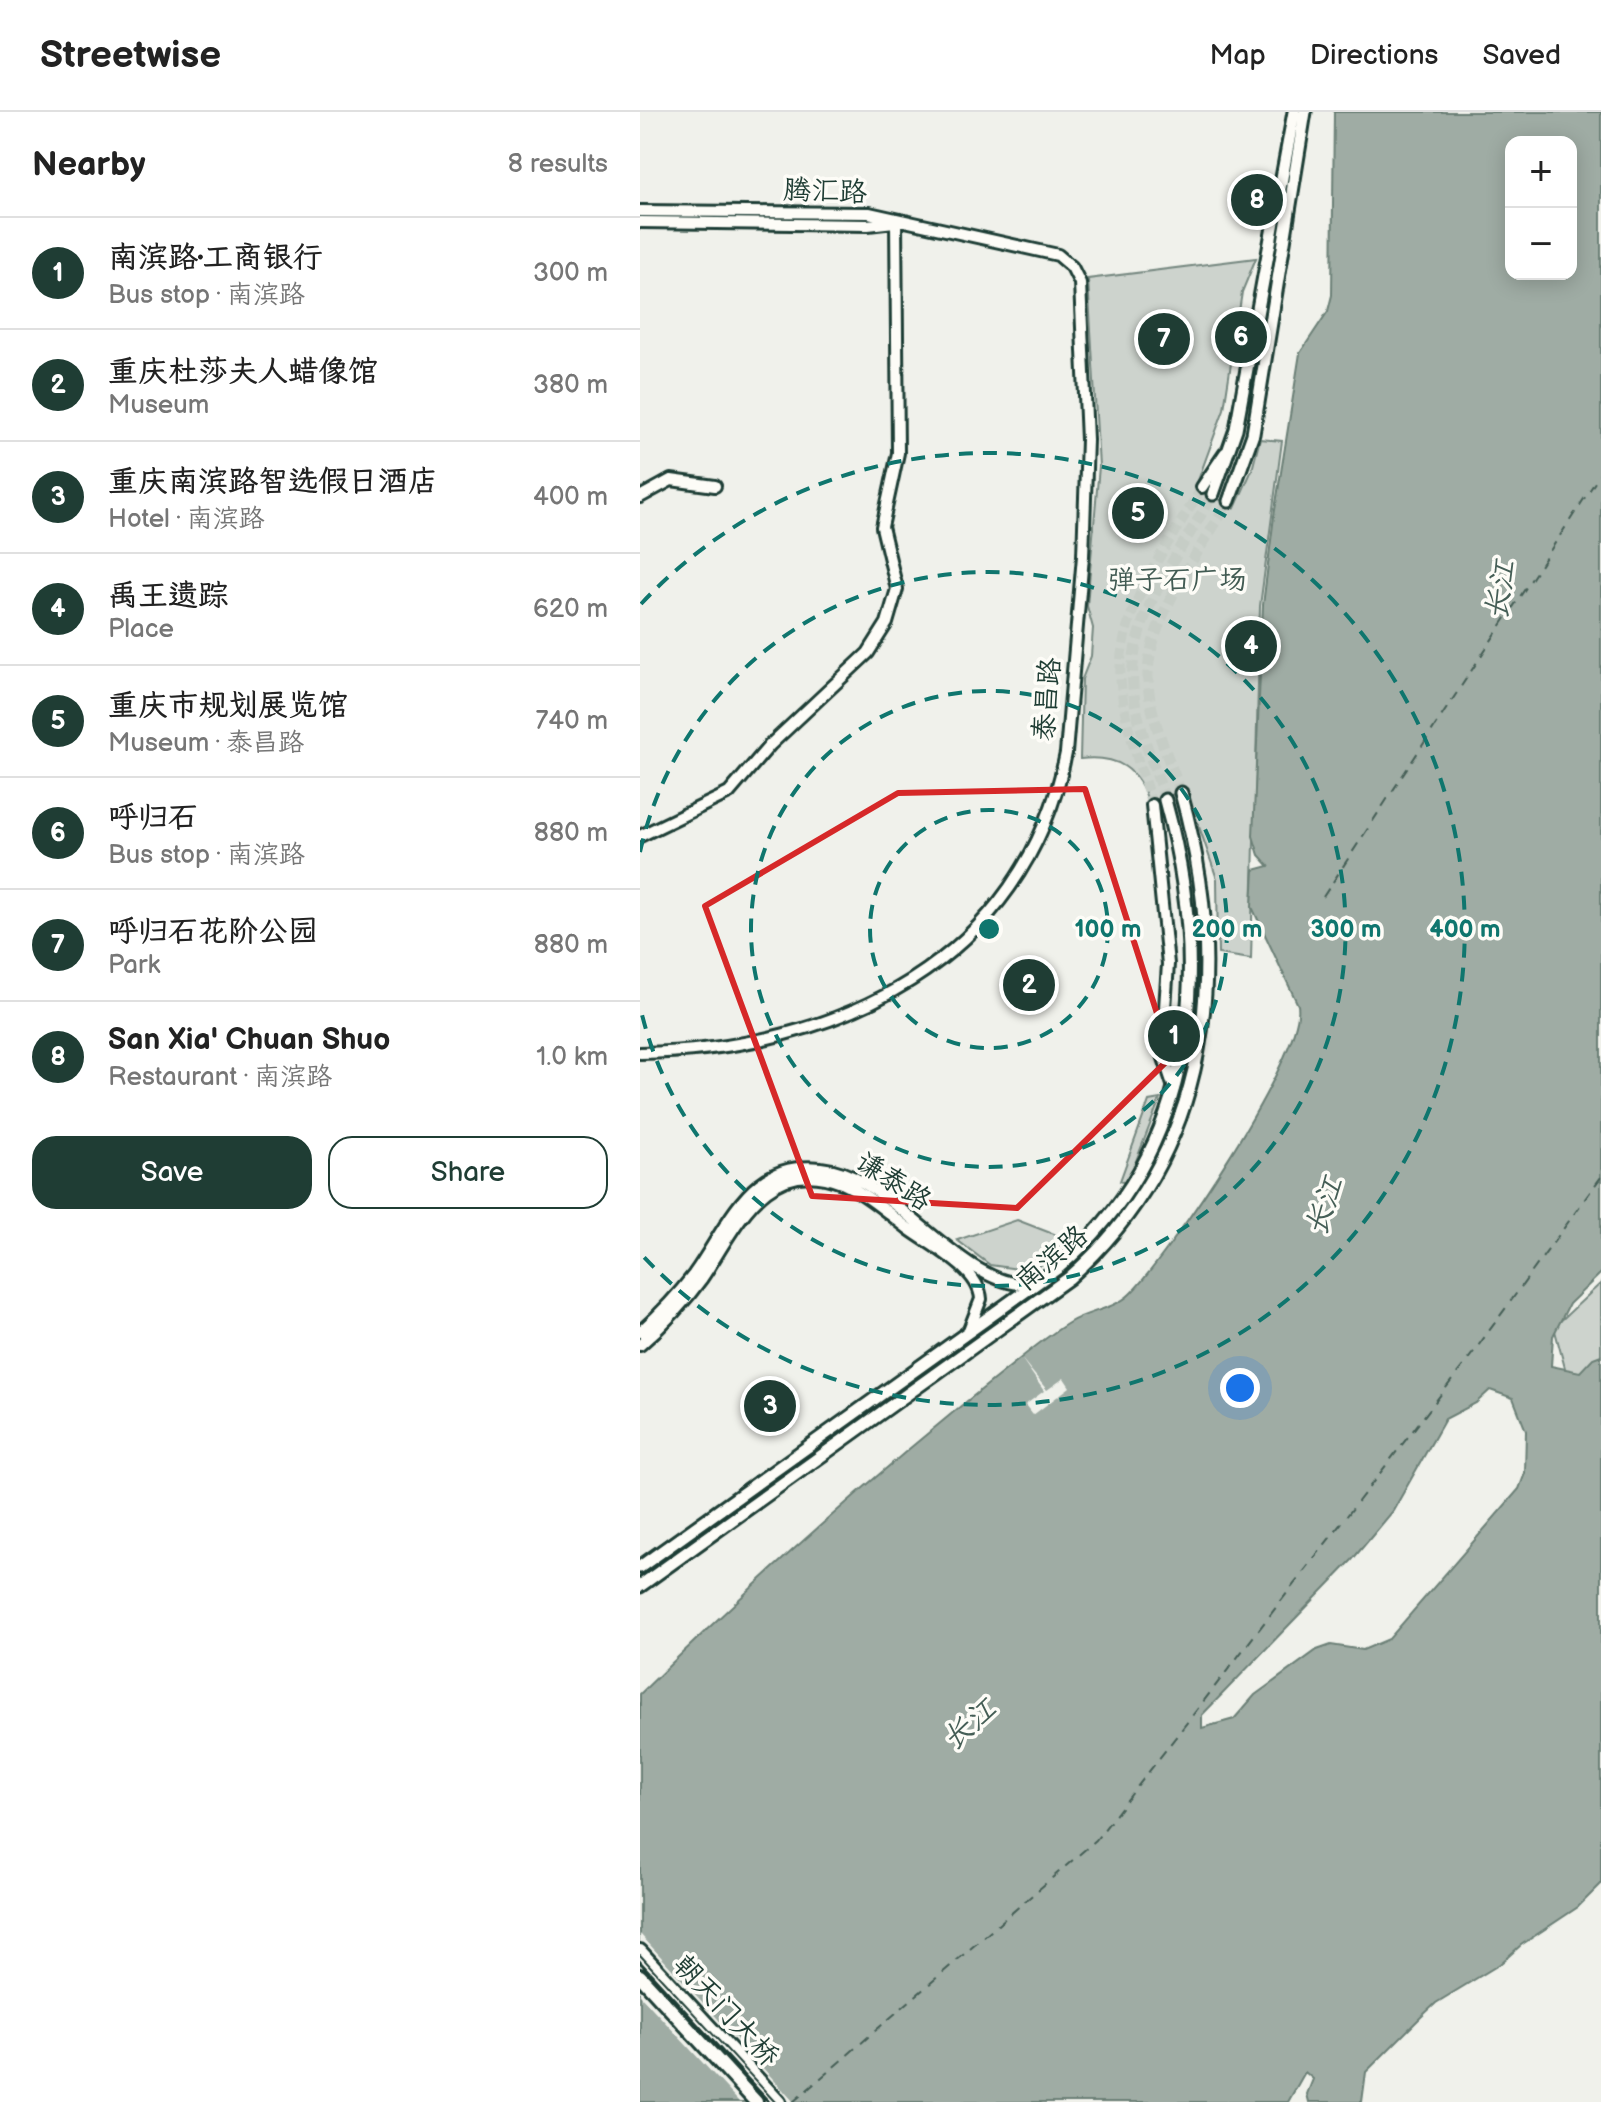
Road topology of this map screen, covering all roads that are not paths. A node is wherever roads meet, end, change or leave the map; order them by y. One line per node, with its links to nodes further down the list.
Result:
1 (1294, 112): 6 (main road)
2 (1305, 112): 7 (main road)
3 (640, 211): 4 (street, 腾汇路)
4 (896, 221): 5 (street, 腾汇路); 16 (street); 17 (street, 泰昌路)
5 (640, 222)
6 (1233, 439): 7 (main road); 9 (street); 10 (main road)
7 (1251, 439): 12 (main road)
8 (715, 486): 11 (street)
9 (1202, 487)
10 (1213, 494)
11 (640, 497)
12 (1229, 501)
13 (1181, 793): 24 (main road, 南滨路)
14 (1165, 800): 18 (main road, 南滨路)
15 (1152, 805): 18 (street)
16 (640, 836)
17 (640, 1053)
18 (1174, 1089): 19 (main road, 南滨路)
19 (1038, 1282): 20 (main road, 南滨路); 21 (street, 谦泰路)
20 (969, 1330): 22 (street, 谦泰路); 23 (main road, 南滨路)
21 (640, 1332)
22 (640, 1345)
23 (832, 1428): 24 (main road); 25 (main road, 南滨路)
24 (849, 1435): 26 (main road, 南滨路)
25 (799, 1452): 26 (main road); 27 (main road, 南滨路)
26 (748, 1507): 28 (main road, 南滨路)
27 (640, 1567)
28 (640, 1586)
29 (640, 1944): 35 (street)
30 (640, 1951): 35 (highway, 朝天门大桥)
31 (640, 1976): 34 (highway, 朝天门大桥)
32 (640, 1984): 33 (street)
33 (749, 2102)
34 (756, 2102)
35 (782, 2102)

